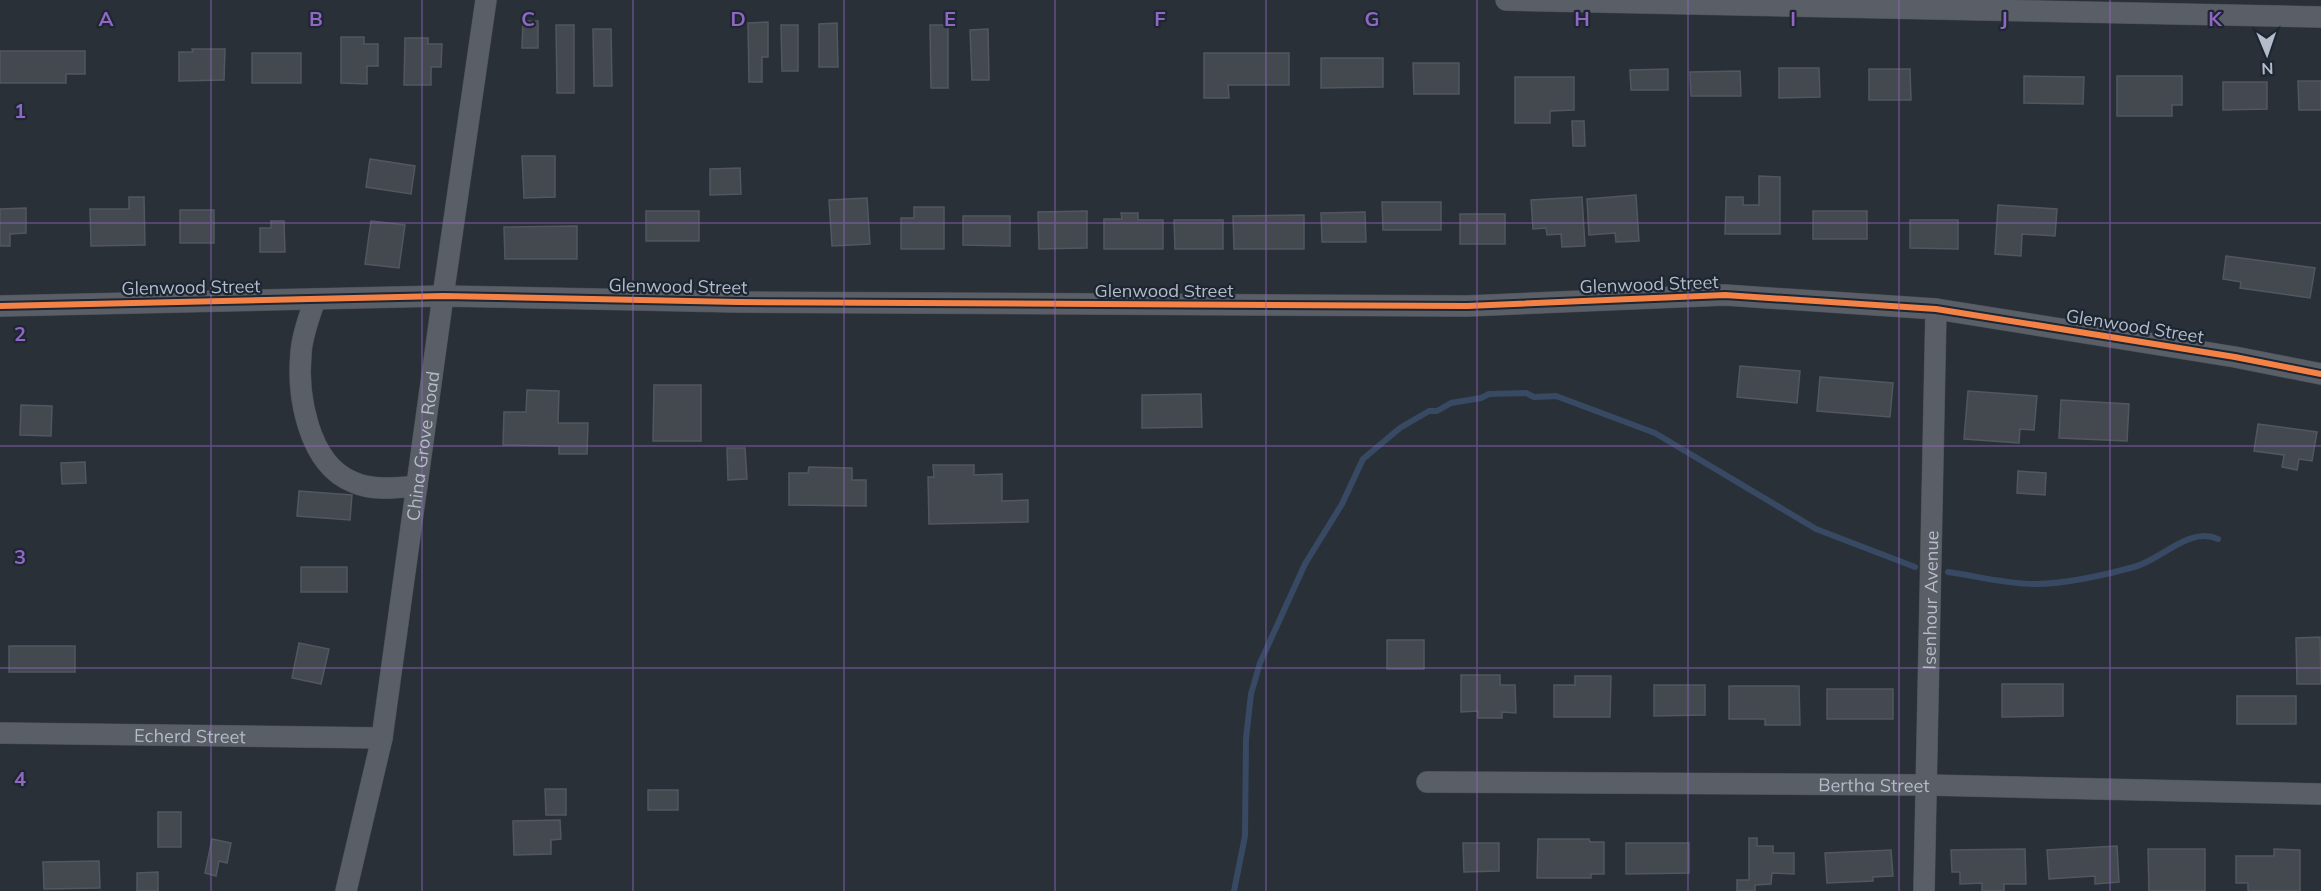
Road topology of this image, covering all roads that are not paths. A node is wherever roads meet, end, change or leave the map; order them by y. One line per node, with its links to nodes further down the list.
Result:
1 (486, 0): 5 (street, China Grove Road)
2 (1506, 0): 3 (street)
3 (1985, 6): 4 (street)
4 (2321, 17)
5 (442, 296): 6 (street, Glenwood Street); 8 (street, Glenwood Street); 10 (street, China Grove Road)
6 (315, 299): 7 (street, Glenwood Street); 10 (street)
7 (0, 306)
8 (1936, 309): 9 (street, Glenwood Street); 14 (street, Isenhour Avenue)
9 (2321, 374)
10 (417, 486): 12 (street, China Grove Road)
11 (0, 733): 12 (street, Echerd Street)
12 (382, 738): 16 (street, China Grove Road)
13 (1427, 782): 14 (street, Bertha Street)
14 (1928, 785): 15 (street, Bertha Street); 17 (street, Isenhour Avenue)
15 (2321, 794)
16 (346, 891)
17 (1924, 891)

